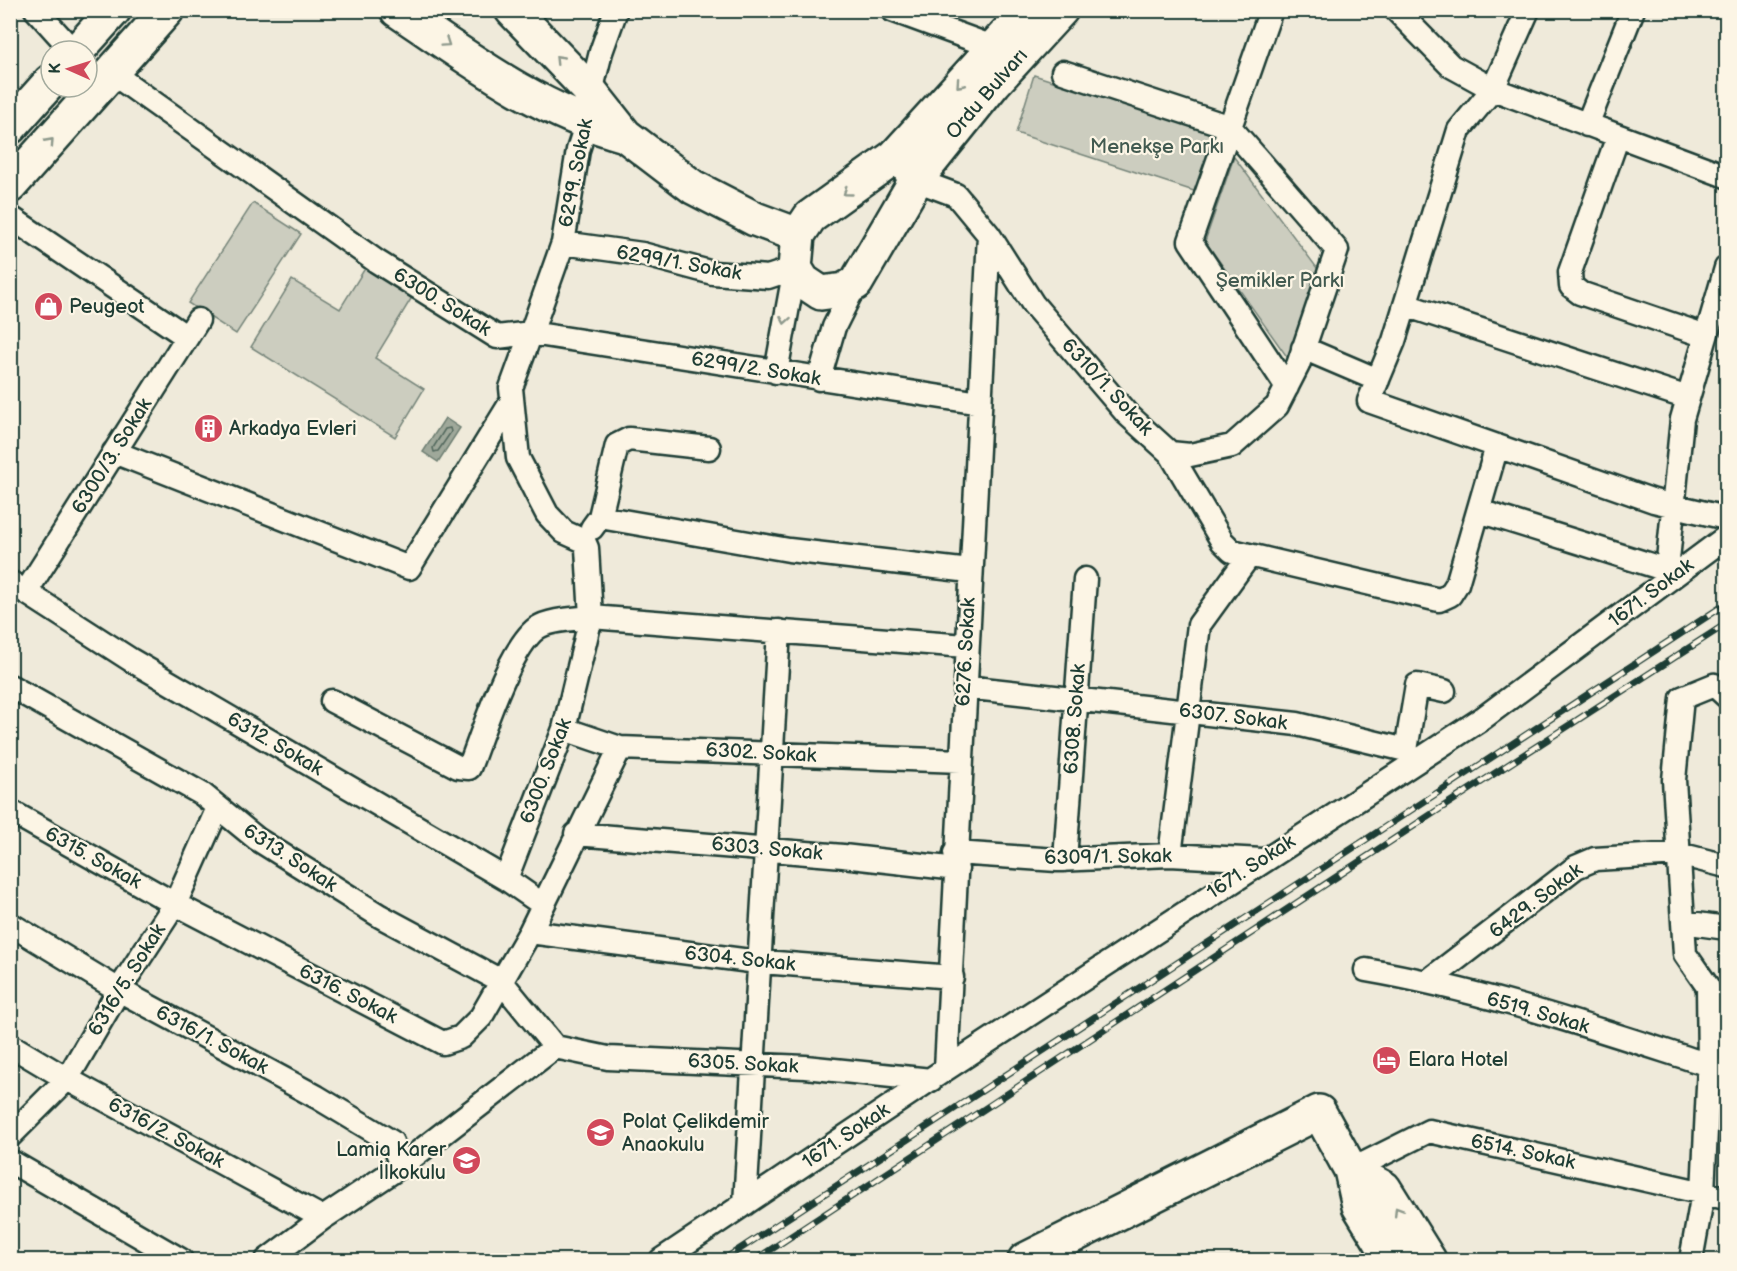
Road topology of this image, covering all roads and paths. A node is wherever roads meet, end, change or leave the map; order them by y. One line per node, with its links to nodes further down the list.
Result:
1 (36, 10): 14 (street)
2 (114, 10): 15 (main road)
3 (166, 10): 18 (main road)
4 (397, 10): 22 (main road, one-way to 22)
5 (512, 10): 20 (main road, one-way to 5)
6 (616, 10): 20 (street, 6299. Sokak)
7 (892, 10): 16 (street)
8 (1028, 10): 16 (main road, Ordu Bulvarı)
9 (1061, 10): 28 (main road, Ordu Bulvarı)
10 (1271, 10): 25 (street)
11 (1396, 10): 19 (street)
12 (1528, 10): 19 (street)
13 (1633, 10): 23 (street)
14 (64, 39)
15 (86, 39)
16 (993, 47): 28 (main road, Ordu Bulvarı, one-way to 28)
17 (1063, 72): 25 (street)
18 (112, 73): 30 (main road, one-way to 18); 39 (street, 6300. Sokak)
19 (1493, 89): 23 (street); 38 (street)
20 (591, 92): 22 (street, 6299. Sokak); 26 (main road)
21 (39, 94): 24 (main road)
22 (586, 125): 26 (main road); 34 (street, 6299. Sokak)
23 (1587, 125): 27 (street)
24 (10, 127)
25 (1230, 127): 41 (street); 45 (street)
26 (625, 135): 33 (main road)
27 (1618, 136): 29 (street); 40 (street)
28 (905, 169): 32 (street, 6310/1. Sokak); 33 (main road, Ordu Bulvarı, one-way to 33); 37 (main road, Ordu Bulvarı)
29 (1726, 176)
30 (10, 186)
31 (10, 217): 51 (street, 6300/3. Sokak)
32 (989, 235): 47 (street, 6276. Sokak); 52 (street, 6310/1. Sokak)
33 (798, 236): 35 (main road)
34 (563, 243): 35 (street, 6299/1. Sokak); 39 (street, 6299. Sokak)
35 (795, 268): 37 (main road); 42 (street, one-way to 42)
36 (1726, 272): 40 (street)
37 (856, 283): 43 (street, Ordu Bulvarı)
38 (1405, 305): 44 (street); 46 (street)
39 (531, 333): 42 (street, 6299/2. Sokak); 48 (street)
40 (1706, 336): 46 (street)
41 (1303, 348): 44 (street); 45 (street)
42 (776, 372): 43 (street, 6299/2. Sokak)
43 (819, 379): 47 (street, 6299/2. Sokak)
44 (1378, 380): 49 (street)
45 (1287, 387): 52 (street)
46 (1688, 398): 53 (street)
47 (980, 403): 60 (street, 6276. Sokak)
48 (510, 404): 51 (street); 58 (street)
49 (1497, 446): 53 (street); 54 (street)
50 (709, 448): 55 (street)
51 (114, 452): 63 (street, 6300/3. Sokak)
52 (1170, 453): 59 (street, 6310/1. Sokak)
53 (1674, 505): 56 (street); 61 (street)
54 (1479, 511): 59 (street, 6310/1. Sokak); 61 (street)
55 (600, 517): 58 (street); 60 (street)
56 (1726, 518)
57 (1726, 537): 61 (street, 1671. Sokak)
58 (584, 541): 64 (street, 6300. Sokak)
59 (1249, 556): 73 (street)
60 (970, 571): 66 (street, 6276. Sokak)
61 (1669, 574): 85 (street, 1671. Sokak)
62 (1085, 579): 71 (street, 6308. Sokak)
63 (18, 587): 88 (street, 6312. Sokak)
64 (591, 617): 65 (street); 72 (street); 74 (street, 6300. Sokak)
65 (779, 631): 66 (street); 76 (street)
66 (966, 646): 68 (street, 6276. Sokak)
67 (10, 686): 78 (street, 6313. Sokak)
68 (965, 687): 71 (street, 6307. Sokak); 77 (street, 6276. Sokak)
69 (1444, 691): 73 (street, 6307. Sokak)
70 (1726, 696): 82 (street)
71 (1075, 698): 73 (street, 6307. Sokak); 84 (street, 6308. Sokak)
72 (332, 701)
73 (1187, 711): 83 (street)
74 (564, 729): 75 (street, 6302. Sokak); 88 (street, 6300. Sokak)
75 (620, 748): 76 (street, 6302. Sokak); 80 (street, 6316. Sokak)
76 (772, 755): 77 (street, 6302. Sokak); 81 (street)
77 (961, 761): 86 (street, 6276. Sokak)
78 (218, 808): 89 (street, 6316/5. Sokak); 98 (street, 6313. Sokak)
79 (10, 811): 89 (street, 6315. Sokak)
80 (576, 834): 81 (street, 6303. Sokak); 90 (street, 6316. Sokak)
81 (765, 849): 86 (street, 6303. Sokak); 95 (street)
82 (1679, 854): 87 (street, 6429. Sokak); 91 (street); 99 (street, 6429. Sokak)
83 (1170, 855): 84 (street, 6309/1. Sokak); 85 (street, 6309/1. Sokak)
84 (1065, 860): 86 (street, 6309/1. Sokak)
85 (1262, 860): 106 (street, 1671. Sokak)
86 (956, 861): 97 (street, 6276. Sokak)
87 (1726, 866)
88 (506, 879): 90 (street, 6312. Sokak)
89 (176, 904): 98 (street, 6316. Sokak); 101 (street, 6316/5. Sokak)
90 (542, 904): 94 (street, 6316. Sokak)
91 (1683, 922): 93 (street); 100 (street)
92 (10, 924): 101 (street, 6316/1. Sokak)
93 (1726, 928)
94 (530, 932): 95 (street, 6304. Sokak); 98 (street, 6316. Sokak)
95 (759, 962): 97 (street, 6304. Sokak); 104 (street)
96 (1366, 970): 99 (street, 6519. Sokak)
97 (952, 977): 106 (street, 6276. Sokak)
98 (501, 981): 103 (street, 6313. Sokak)
99 (1428, 981): 105 (street, 6519. Sokak)
100 (1717, 989): 105 (street)
101 (119, 990): 107 (street, 6316/5. Sokak); 111 (street, 6316/1. Sokak)
102 (10, 1045): 107 (street, 6316/2. Sokak)
103 (555, 1047): 104 (street, 6305. Sokak); 111 (street)
104 (752, 1064): 106 (street, 6305. Sokak); 115 (street)
105 (1709, 1065): 108 (street); 113 (street)
106 (938, 1074): 115 (street, 1671. Sokak)
107 (67, 1079): 109 (street, 6316/5. Sokak); 116 (street, 6316/2. Sokak)
108 (1726, 1079)
109 (10, 1136)
110 (10, 1161): 117 (street)
111 (401, 1166): 116 (street)
112 (1351, 1170): 113 (street, 6514. Sokak); 120 (main road); 121 (main road); 122 (main road, one-way to 112)
113 (1703, 1193): 114 (street, 6514. Sokak); 123 (street)
114 (1726, 1198)
115 (745, 1204): 119 (street, 1671. Sokak)
116 (323, 1218): 118 (street)
117 (181, 1260)
118 (267, 1260)
119 (661, 1260)
120 (1025, 1260)
121 (1392, 1260)
122 (1429, 1260)
123 (1691, 1260)

